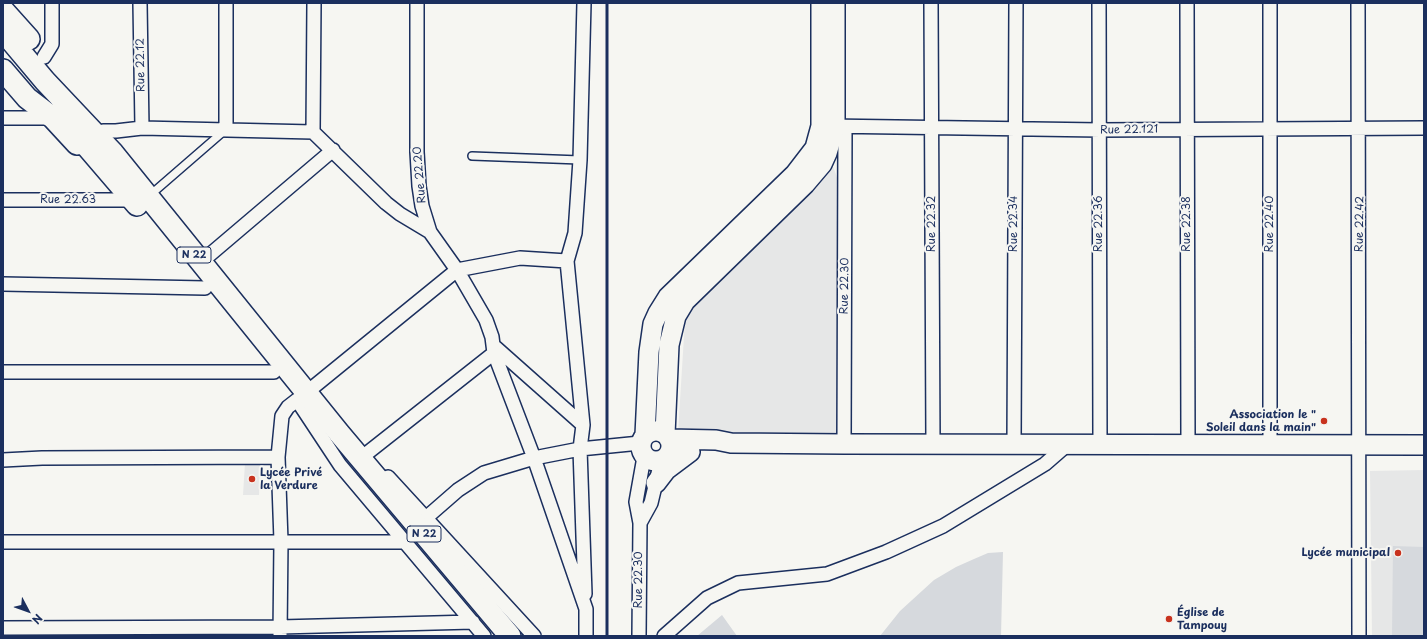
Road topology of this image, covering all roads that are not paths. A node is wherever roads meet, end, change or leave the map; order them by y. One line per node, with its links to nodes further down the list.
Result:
1 (52, 3): 18 (street)
2 (140, 3): 24 (street, Rue 22.12)
3 (226, 3): 29 (street)
4 (314, 3): 34 (street)
5 (417, 3): 41 (street, Rue 22.20)
6 (584, 3): 38 (street)
7 (821, 3): 23 (street, Rue 22.30)
8 (835, 3): 23 (street, Rue 22.30)
9 (931, 3): 25 (street, Rue 22.32)
10 (1016, 3): 30 (street, Rue 22.34)
11 (1099, 3): 32 (street, Rue 22.36)
12 (1186, 3): 31 (street, Rue 22.38)
13 (1270, 3): 26 (street, Rue 22.40)
14 (1358, 3): 27 (street, Rue 22.42)
15 (3, 10): 18 (main road)
16 (3, 31): 20 (main road, N 22)
17 (3, 45): 20 (main road, N 22)
18 (44, 57): 33 (main road)
19 (3, 70): 22 (main road)
20 (41, 84): 37 (main road, N 22)
21 (3, 118): 22 (street)
22 (53, 118): 37 (main road)
23 (834, 126): 25 (street, Rue 22.121); 53 (street, Rue 22.30); 62 (street)
24 (142, 128): 29 (street); 33 (street)
25 (931, 128): 30 (street, Rue 22.121); 61 (street, Rue 22.32)
26 (1270, 128): 27 (street, Rue 22.121); 31 (street, Rue 22.121); 58 (street, Rue 22.40)
27 (1360, 128): 28 (street, Rue 22.121); 59 (street, Rue 22.42)
28 (1424, 128)
29 (226, 129): 34 (street); 39 (lane)
30 (1014, 129): 32 (street, Rue 22.121); 54 (street, Rue 22.34)
31 (1187, 129): 32 (street, Rue 22.121); 57 (street, Rue 22.38)
32 (1100, 130): 56 (street, Rue 22.36)
33 (104, 131): 37 (main road)
34 (313, 132): 35 (street)
35 (333, 150): 41 (street); 43 (street)
36 (472, 156): 38 (lane)
37 (107, 159): 39 (main road, N 22)
38 (580, 160): 42 (street)
39 (140, 199): 40 (street, Rue 22.63); 43 (main road, N 22); 46 (main road, N 22)
40 (3, 200)
41 (430, 232): 44 (street, Rue 22.20)
42 (567, 261): 44 (street); 51 (street)
43 (200, 263): 50 (main road, N 22)
44 (456, 270): 47 (street, Rue 22.20); 50 (street)
45 (3, 284): 46 (street)
46 (205, 288): 49 (main road, N 22)
47 (494, 349): 51 (street); 65 (street); 67 (street, Rue 22.20)
48 (3, 372): 49 (street)
49 (274, 372): 50 (main road, N 22)
50 (302, 396): 65 (street); 66 (street); 74 (street); 80 (main road, N 22); 81 (main road, N 22)
51 (583, 425): 63 (street)
52 (731, 443): 53 (street); 62 (street); 64 (street)
53 (844, 444): 61 (street)
54 (1014, 444): 55 (street); 61 (street)
55 (1068, 444): 56 (street); 85 (street)
56 (1100, 444): 57 (street)
57 (1188, 444): 58 (street)
58 (1270, 444): 59 (street)
59 (1359, 444): 60 (street); 86 (street, Rue 22.42)
60 (1424, 444)
61 (933, 445)
62 (656, 446): 63 (street); 64 (street); 69 (street); 71 (street, Rue 22.30)
63 (580, 449): 67 (street); 75 (street)
64 (690, 452): 69 (street)
65 (366, 454): 70 (street)
66 (278, 456): 68 (street); 72 (street)
67 (534, 458): 70 (street); 75 (street, Rue 22.20)
68 (3, 460)
69 (656, 483): 71 (street)
70 (427, 517): 82 (street)
71 (640, 523): 84 (street, Rue 22.30)
72 (281, 541): 73 (street); 74 (street); 78 (street)
73 (3, 542)
74 (405, 542): 76 (street)
75 (586, 609): 83 (street)
76 (472, 622): 78 (street); 79 (street)
77 (3, 628): 78 (street)
78 (280, 632)
79 (484, 636)
80 (498, 636)
81 (510, 636)
82 (534, 636)
83 (586, 636)
84 (639, 636)
85 (664, 636)
86 (1359, 636)

